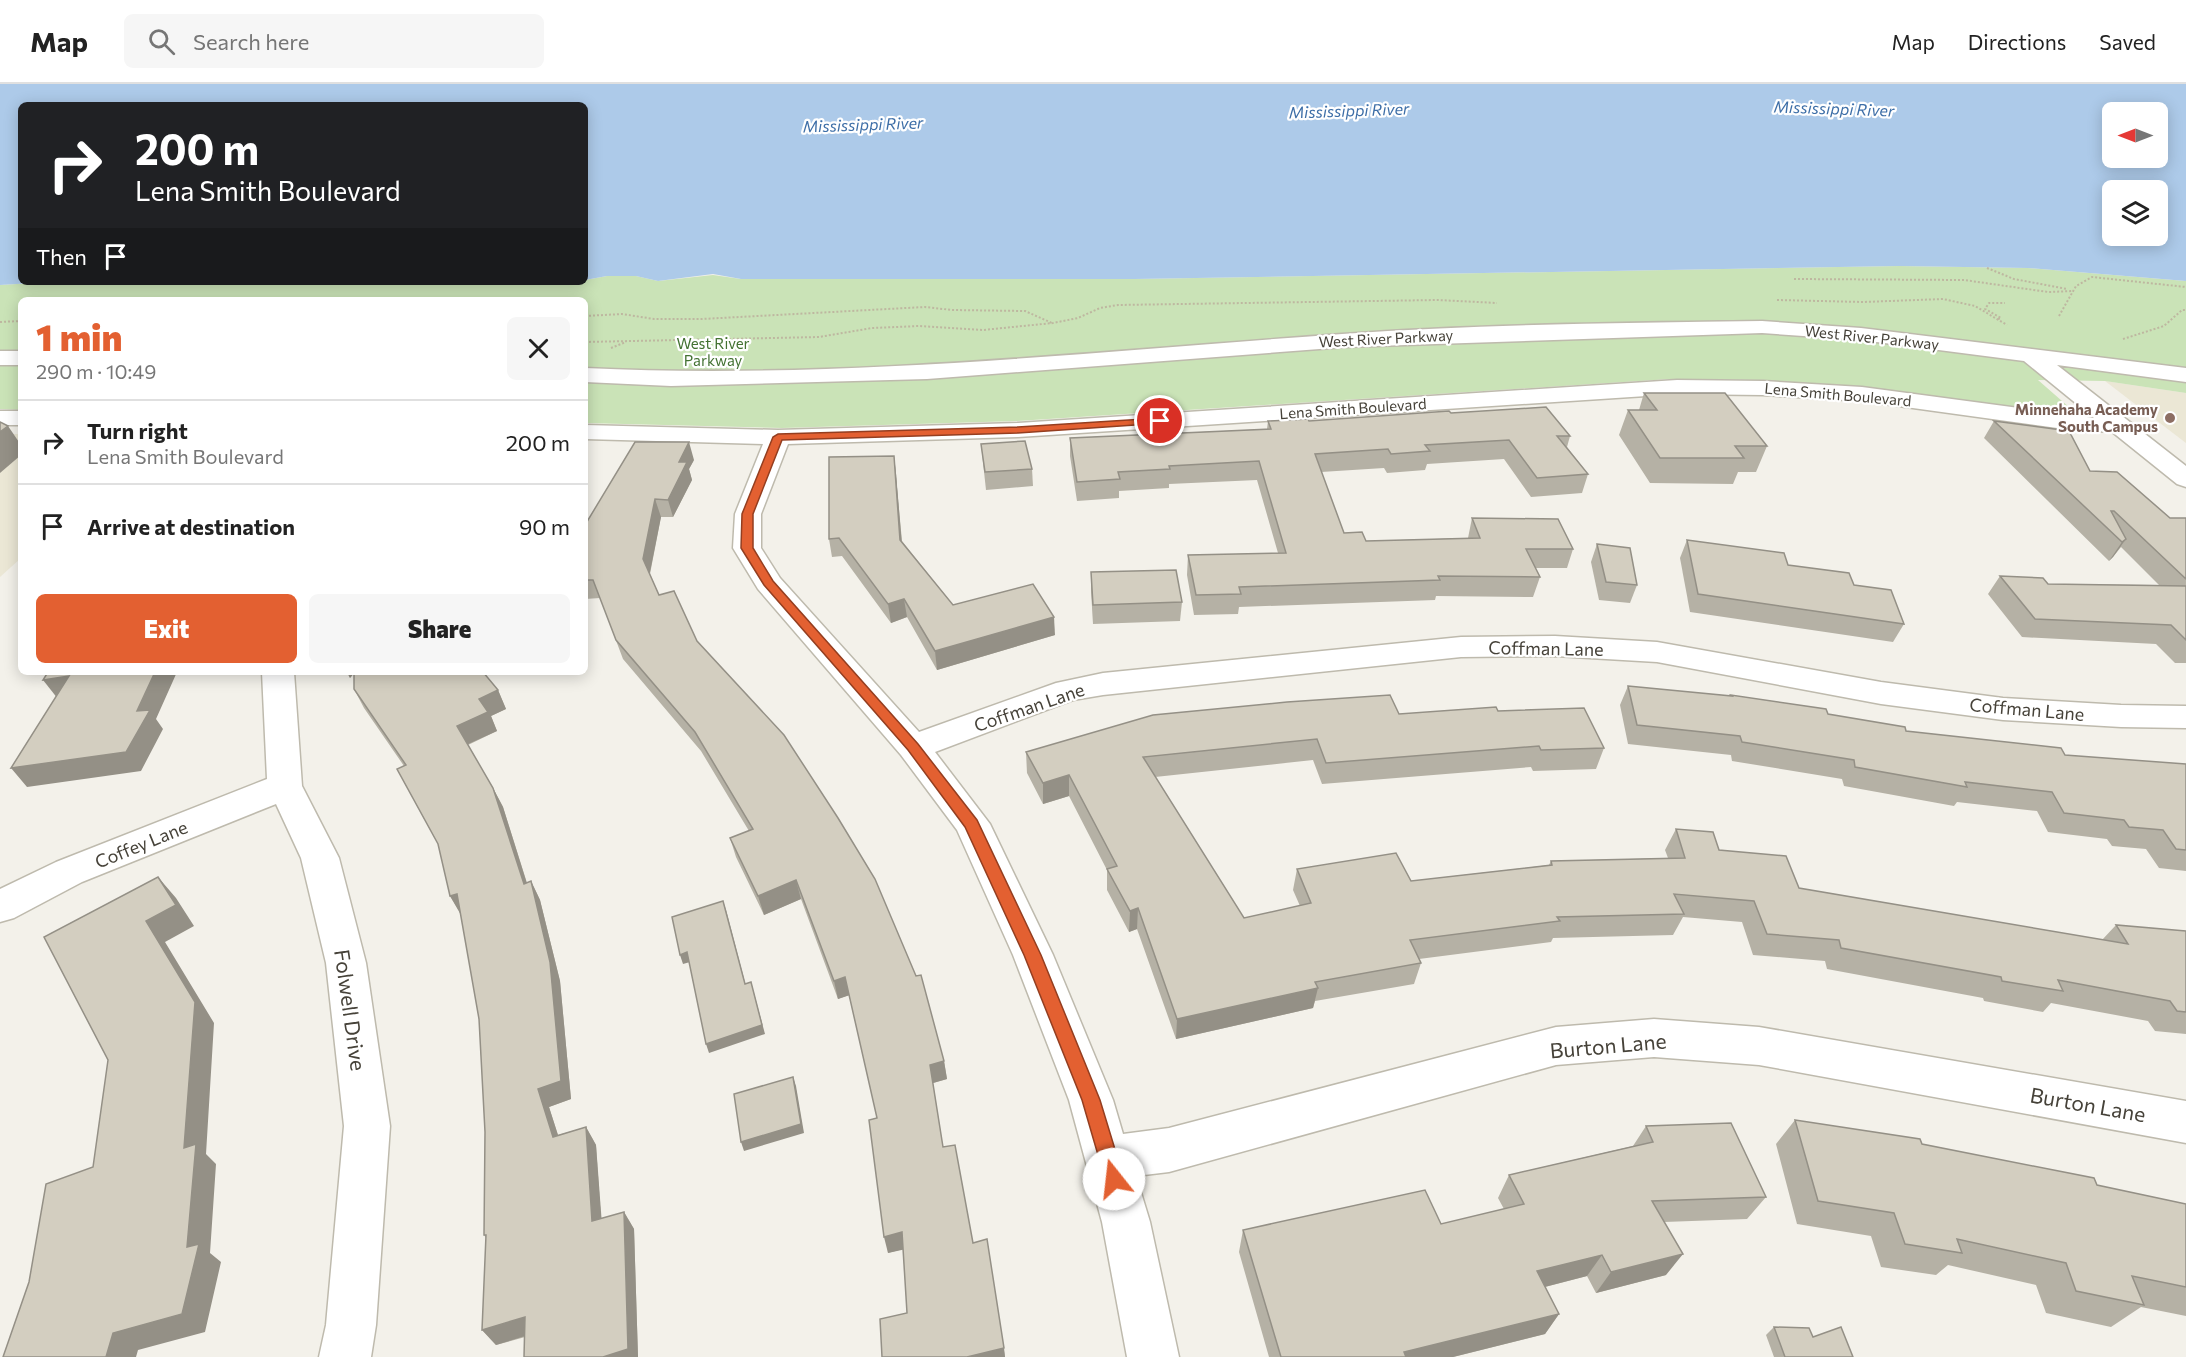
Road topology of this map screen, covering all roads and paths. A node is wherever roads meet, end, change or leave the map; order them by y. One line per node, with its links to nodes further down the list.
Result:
1 (1988, 267): 4 (path)
2 (1794, 279): 4 (path)
3 (2186, 287): 4 (path)
4 (2074, 291): 7 (path)
5 (2005, 303): 8 (path)
6 (588, 316): 11 (path)
7 (2059, 316)
8 (1997, 319)
9 (18, 321): 10 (path)
10 (0, 322)
11 (1053, 323)
12 (629, 341): 13 (path)
13 (588, 342)
14 (2029, 354): 17 (street, West River Parkway); 18 (street, West River Parkway); 21 (street)
15 (0, 358): 16 (street)
16 (18, 358)
17 (588, 375)
18 (2186, 375)
19 (0, 418): 20 (street)
20 (18, 418)
21 (2119, 424): 23 (street, Lena Smith Boulevard); 24 (street)
22 (588, 432): 23 (street, Lena Smith Boulevard)
23 (778, 437): 27 (street)
24 (2186, 479)
25 (278, 675): 28 (street, Folwell Drive)
26 (2186, 717): 27 (street, Coffman Lane)
27 (913, 747): 31 (street)
28 (285, 786): 29 (street, Coffey Lane); 32 (street, Folwell Drive)
29 (0, 907)
30 (2186, 1122): 31 (street, Burton Lane)
31 (1109, 1158): 33 (street)
32 (345, 1357)
33 (1153, 1357)

